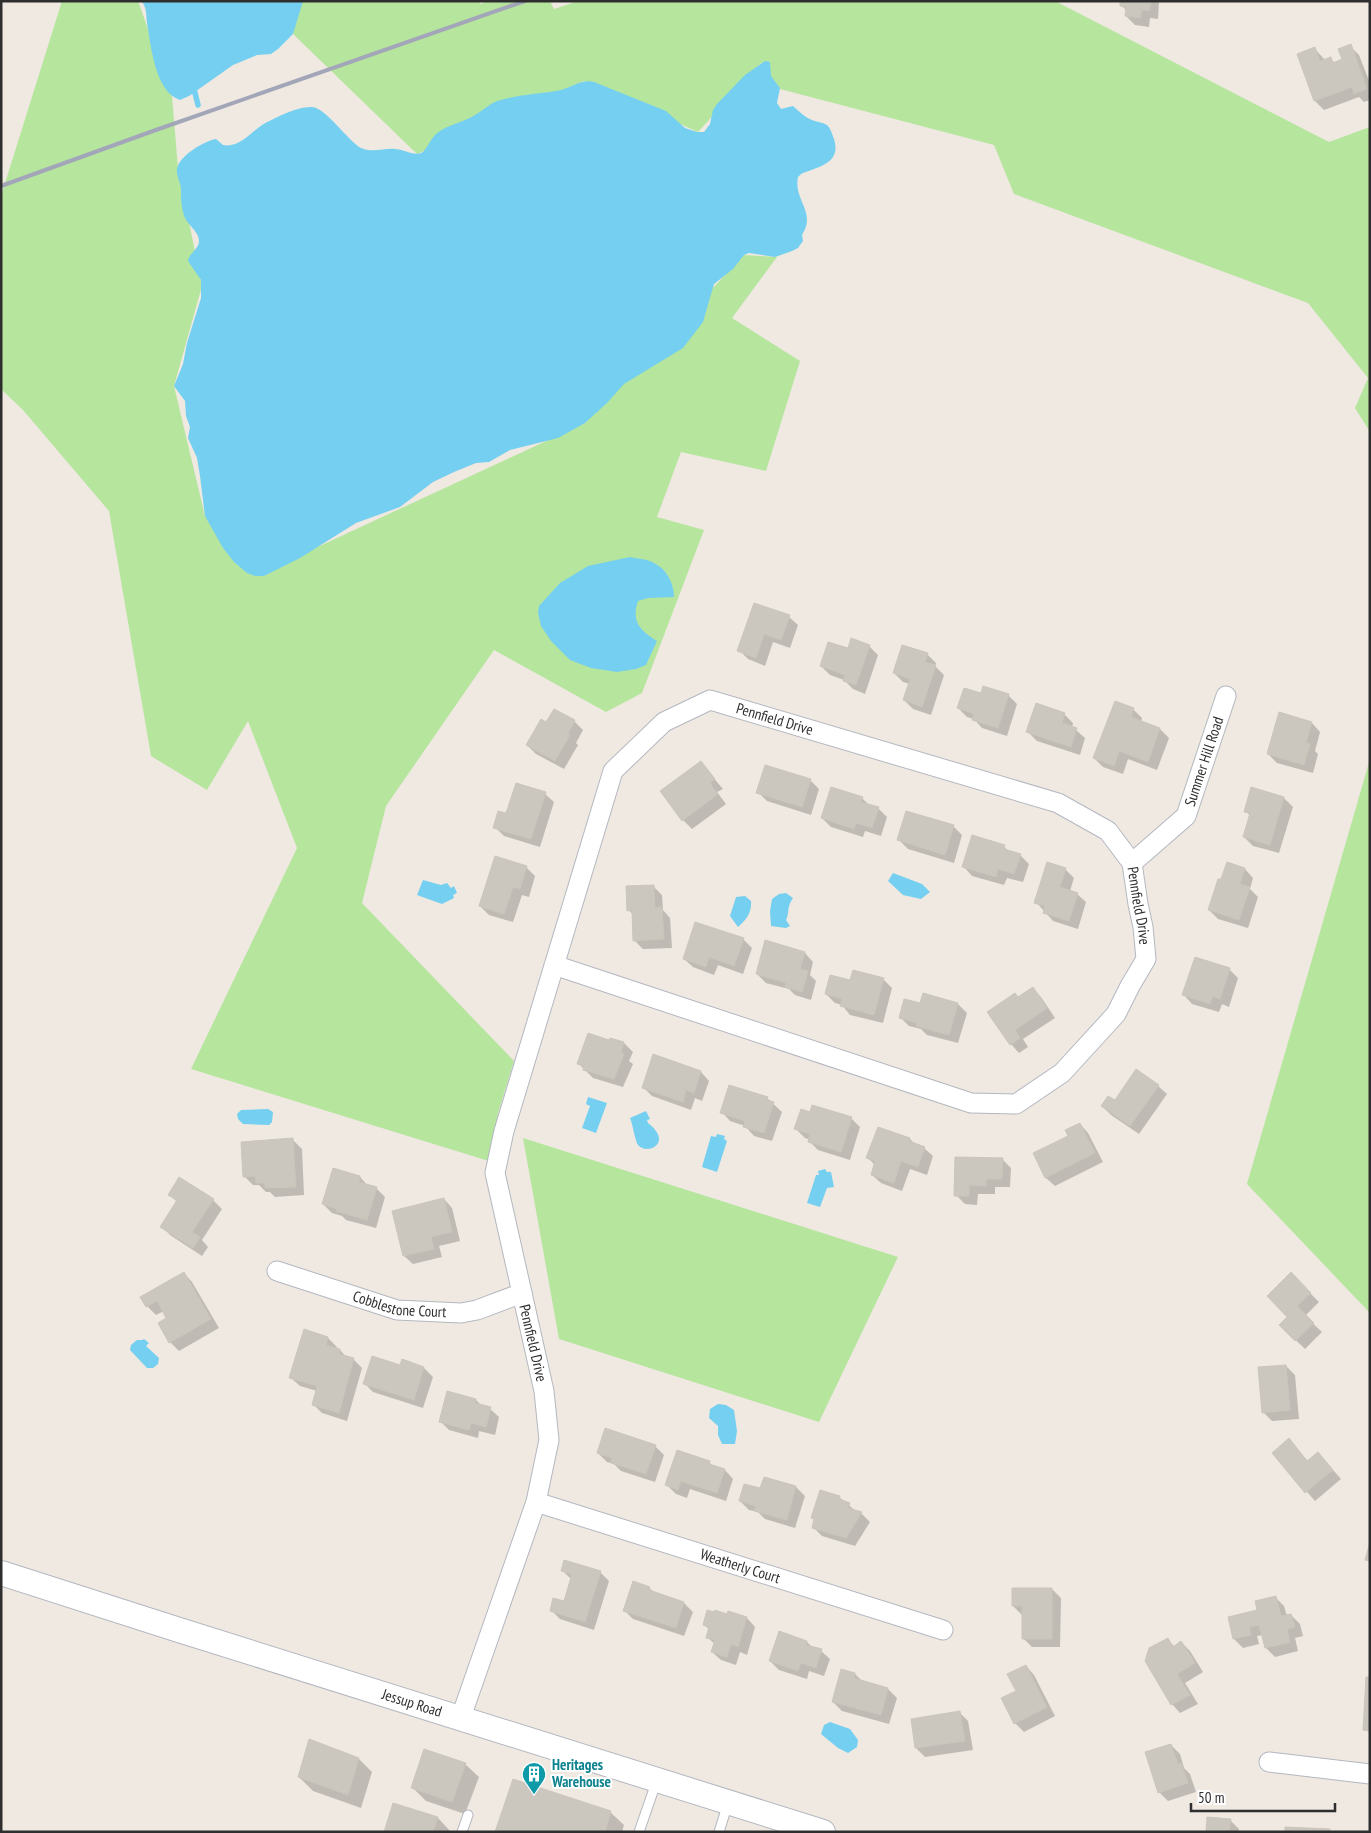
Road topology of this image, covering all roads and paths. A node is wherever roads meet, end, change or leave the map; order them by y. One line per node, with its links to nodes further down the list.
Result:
1 (1226, 696): 2 (street, Summer Hill Road)
2 (1132, 863): 3 (street, Pennfield Drive); 3 (street, Pennfield Drive)
3 (554, 966): 5 (street, Pennfield Drive)
4 (276, 1271): 5 (street, Cobblestone Court)
5 (522, 1293): 6 (street, Pennfield Drive)
6 (536, 1502): 8 (street, Weatherly Court); 9 (street, Pennfield Drive)
7 (1, 1573): 9 (street, Jessup Road)
8 (943, 1630)
9 (461, 1718): 12 (street, Jessup Road)
10 (1269, 1762): 11 (street)
11 (1370, 1774)
12 (657, 1780): 13 (street, Jessup Road); 16 (lane)
13 (728, 1802): 17 (lane); 18 (street, Jessup Road)
14 (468, 1815): 15 (lane)
15 (462, 1832)
16 (639, 1832)
17 (719, 1832)
18 (824, 1832)

